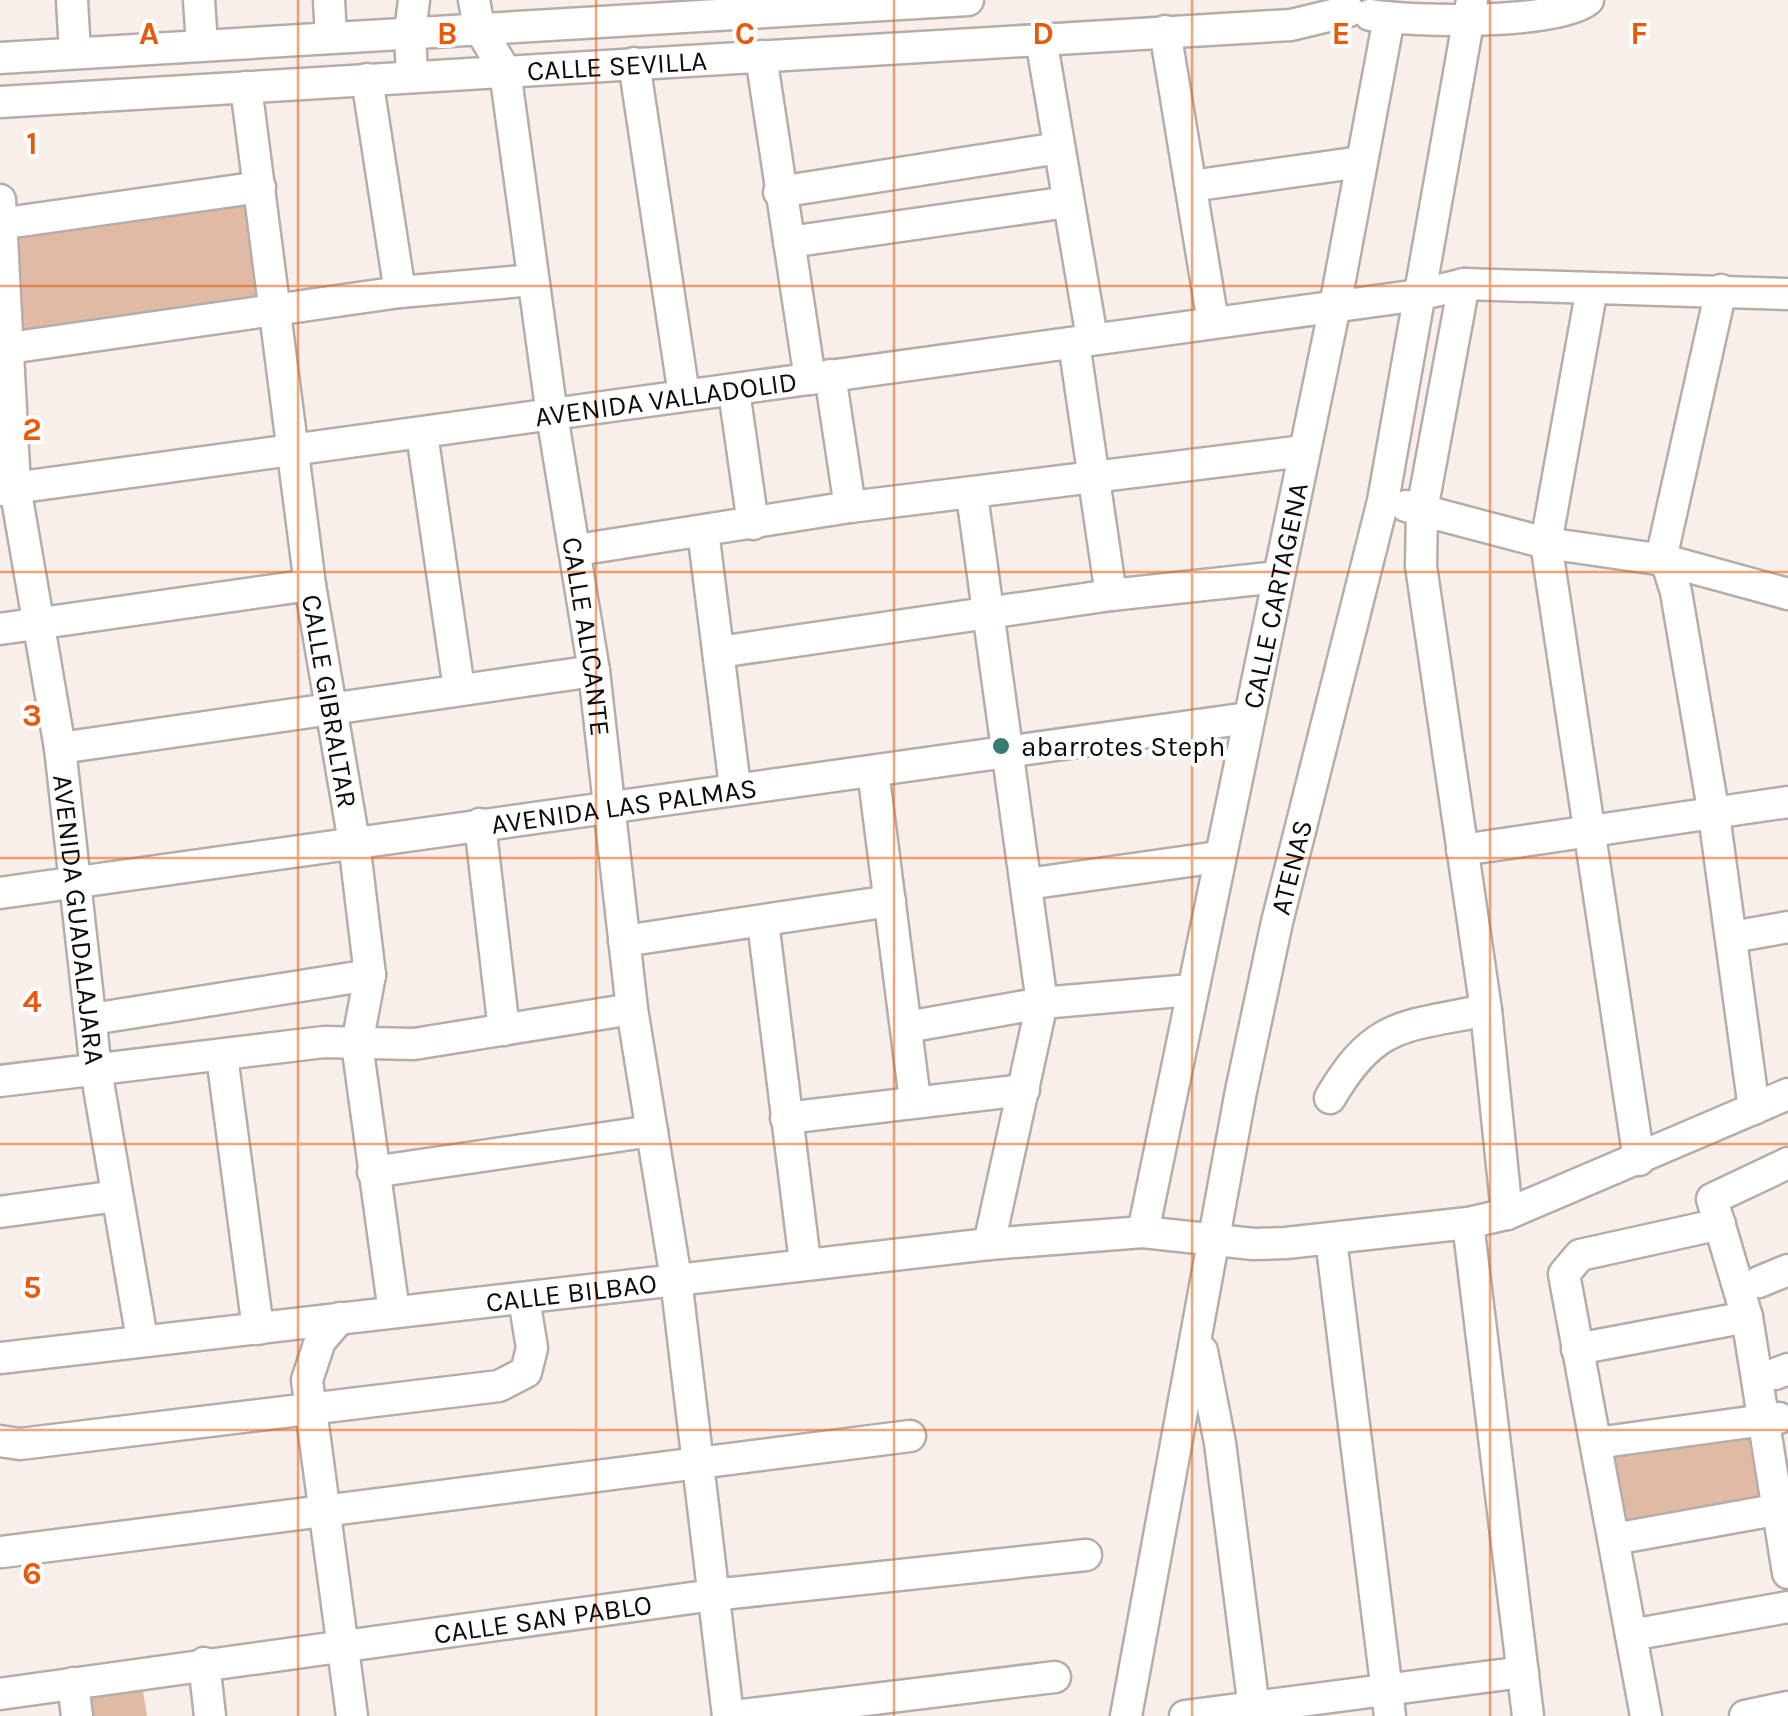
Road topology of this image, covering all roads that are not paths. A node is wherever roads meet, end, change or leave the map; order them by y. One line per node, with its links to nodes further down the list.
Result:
1 (72, 0): 21 (street)
2 (199, 0): 20 (street)
3 (329, 0): 17 (street)
4 (414, 0): 16 (street)
5 (968, 0): 7 (street, CALLE SEVILLA)
6 (1588, 0): 11 (street, CALLE SEVILLA)
7 (954, 1): 8 (street, CALLE SEVILLA); 19 (street)
8 (864, 3): 9 (street, CALLE SEVILLA)
9 (736, 6): 12 (street, CALLE SEVILLA)
10 (1334, 6): 14 (street, CALLE SEVILLA); 15 (street, CALLE SEVILLA)
11 (1470, 9): 14 (street, CALLE SEVILLA); 44 (street, ATENAS)
12 (608, 10): 13 (street, CALLE SEVILLA)
13 (477, 14): 16 (street, CALLE SEVILLA); 25 (street, CALLE ALICANTE)
14 (1389, 18): 31 (street, CALLE CARTAGENA)
15 (1165, 31): 18 (street, CALLE SEVILLA); 32 (street)
16 (410, 32): 17 (street, CALLE SEVILLA); 26 (street)
17 (331, 37): 20 (street, CALLE SEVILLA)
18 (1041, 38): 19 (street, CALLE SEVILLA); 30 (street)
19 (956, 44): 22 (street, CALLE SEVILLA)
20 (202, 45): 21 (street, CALLE SEVILLA)
21 (75, 53): 23 (street, CALLE SEVILLA)
22 (761, 56): 24 (street, CALLE SEVILLA); 34 (street)
23 (0, 58)
24 (634, 63): 25 (street, CALLE SEVILLA); 52 (street)
25 (505, 71): 26 (street, CALLE SEVILLA); 38 (street, CALLE ALICANTE)
26 (412, 77): 27 (street, CALLE SEVILLA)
27 (368, 80): 28 (street, CALLE SEVILLA); 42 (street)
28 (246, 87): 29 (street, CALLE SEVILLA); 33 (street, CALLE GIBRALTAR)
29 (0, 102)
30 (1059, 148): 34 (street); 35 (street)
31 (1361, 162): 32 (street); 45 (street, CALLE CARTAGENA)
32 (1191, 186): 47 (street)
33 (260, 187): 36 (street); 46 (street, CALLE GIBRALTAR)
34 (779, 192): 37 (street)
35 (1068, 202): 37 (street); 48 (street)
36 (1, 216): 49 (street, AVENIDA GUADALAJARA)
37 (788, 242): 50 (street)
38 (533, 280): 42 (street); 53 (street, CALLE ALICANTE)
39 (1464, 284): 40 (street, AVENIDA VALLADOLID); 44 (street, AVENIDA VALLADOLID); 62 (street)
40 (1592, 288): 41 (street, AVENIDA VALLADOLID); 65 (street)
41 (1721, 290): 43 (street, AVENIDA VALLADOLID); 67 (street)
42 (400, 292): 46 (street)
43 (1788, 294)
44 (1419, 295): 45 (street, AVENIDA VALLADOLID); 60 (street, ATENAS)
45 (1334, 306): 47 (street, AVENIDA VALLADOLID); 55 (street, CALLE CARTAGENA)
46 (278, 309): 49 (street); 56 (street, CALLE GIBRALTAR)
47 (1213, 322): 48 (street, AVENIDA VALLADOLID)
48 (1083, 340): 50 (street, AVENIDA VALLADOLID); 57 (street)
49 (9, 348): 58 (street, AVENIDA GUADALAJARA)
50 (820, 377): 51 (street, AVENIDA VALLADOLID); 61 (street)
51 (734, 391): 52 (street, AVENIDA VALLADOLID); 63 (street)
52 (684, 395): 53 (street, AVENIDA VALLADOLID)
53 (552, 415): 54 (street, AVENIDA VALLADOLID); 66 (street, CALLE ALICANTE)
54 (422, 434): 56 (street, AVENIDA VALLADOLID); 77 (street)
55 (1304, 451): 57 (street); 68 (street, CALLE CARTAGENA)
56 (295, 453): 58 (street, AVENIDA VALLADOLID); 69 (street, CALLE GIBRALTAR)
57 (1094, 478): 59 (street); 70 (street)
58 (7, 489): 73 (street, AVENIDA GUADALAJARA)
59 (972, 495): 61 (street); 72 (street)
60 (1384, 501): 62 (street); 129 (street, ATENAS)
61 (850, 507): 63 (street)
62 (1422, 510): 65 (street); 90 (street)
63 (753, 524): 64 (street)
64 (702, 531): 66 (street); 75 (street)
65 (1546, 543): 67 (street); 88 (street)
66 (577, 550): 76 (street, CALLE ALICANTE)
67 (1664, 560): 71 (street); 86 (street)
68 (1278, 577): 70 (street); 79 (street, CALLE CARTAGENA)
69 (310, 585): 73 (street); 78 (street, CALLE GIBRALTAR)
70 (1111, 594): 72 (street)
71 (1788, 594)
72 (987, 612): 75 (street); 81 (street)
73 (40, 624): 74 (street); 80 (street, AVENIDA GUADALAJARA)
74 (0, 629)
75 (719, 652): 83 (street)
76 (594, 671): 77 (street); 85 (street, CALLE ALICANTE)
77 (459, 688): 78 (street)
78 (333, 706): 80 (street); 89 (street, CALLE GIBRALTAR)
79 (1248, 718): 81 (street, AVENIDA LAS PALMAS); 91 (street, CALLE CARTAGENA)
80 (60, 748): 92 (street, AVENIDA GUADALAJARA)
81 (1010, 752): 82 (street, AVENIDA LAS PALMAS); 93 (street)
82 (873, 771): 83 (street, AVENIDA LAS PALMAS); 95 (street)
83 (735, 787): 85 (street, AVENIDA LAS PALMAS)
84 (1788, 802): 86 (street)
85 (609, 810): 87 (street, AVENIDA LAS PALMAS); 99 (street, CALLE ALICANTE)
86 (1714, 815): 88 (street); 98 (street)
87 (480, 824): 89 (street, AVENIDA LAS PALMAS); 107 (street)
88 (1588, 832): 90 (street); 119 (street)
89 (354, 842): 92 (street, AVENIDA LAS PALMAS); 100 (street, CALLE GIBRALTAR)
90 (1462, 850): 104 (street)
91 (1218, 857): 93 (street); 101 (street, CALLE CARTAGENA)
92 (76, 882): 94 (street, AVENIDA LAS PALMAS); 105 (street, AVENIDA GUADALAJARA)
93 (1027, 884): 102 (street)
94 (0, 892)
95 (890, 902): 96 (street); 106 (street)
96 (763, 922): 99 (street); 117 (street)
97 (1788, 927): 98 (street)
98 (1732, 937): 116 (street)
99 (624, 941): 103 (street, CALLE ALICANTE)
100 (370, 975): 105 (street); 108 (street, CALLE GIBRALTAR)
101 (1191, 990): 102 (street); 127 (street, CALLE CARTAGENA)
102 (1042, 1003): 106 (street); 112 (street)
103 (632, 1009): 107 (street); 118 (street, CALLE ALICANTE)
104 (1486, 1010): 114 (street); 124 (street)
105 (92, 1019): 110 (street, AVENIDA GUADALAJARA)
106 (907, 1027): 115 (street)
107 (504, 1030): 108 (street)
108 (357, 1044): 109 (street); 121 (street, CALLE GIBRALTAR)
109 (222, 1056): 110 (street); 139 (street)
110 (96, 1070): 111 (street); 122 (street, AVENIDA GUADALAJARA)
111 (0, 1082)
112 (1024, 1090): 115 (street); 130 (street)
113 (1788, 1094): 116 (street, CALLE BILBAO)
114 (1330, 1098)
115 (915, 1100): 117 (street)
116 (1754, 1108): 119 (street, CALLE BILBAO)
117 (786, 1118): 131 (street)
118 (652, 1131): 121 (street); 133 (street, CALLE ALICANTE)
119 (1640, 1160): 124 (street, CALLE BILBAO)
120 (1788, 1163): 125 (street)
121 (372, 1172): 136 (street, CALLE GIBRALTAR)
122 (117, 1196): 123 (street); 141 (street, AVENIDA GUADALAJARA)
123 (0, 1212)
124 (1507, 1214): 126 (street, CALLE BILBAO)
125 (1729, 1222): 134 (street); 137 (street); 142 (street)
126 (1468, 1223): 128 (street, CALLE BILBAO); 163 (street)
127 (1142, 1232): 129 (street, CALLE BILBAO); 130 (street, CALLE BILBAO)
128 (1332, 1240): 129 (street, CALLE BILBAO); 167 (street)
129 (1216, 1241): 140 (street, ATENAS)
130 (989, 1244): 131 (street, CALLE BILBAO)
131 (805, 1262): 133 (street, CALLE BILBAO)
132 (1788, 1270): 134 (street)
133 (676, 1279): 135 (street, CALLE BILBAO); 150 (street, CALLE ALICANTE)
134 (1760, 1282): 144 (street)
135 (524, 1299): 136 (street, CALLE BILBAO); 145 (street)
136 (394, 1312): 138 (street, CALLE BILBAO)
137 (1747, 1317): 142 (street); 146 (street)
138 (340, 1318): 139 (street, CALLE BILBAO); 145 (street)
139 (264, 1329): 141 (street, CALLE BILBAO); 145 (street)
140 (1199, 1338): 169 (street); 174 (street, ATENAS)
141 (142, 1339): 143 (street, CALLE BILBAO)
142 (1577, 1349): 149 (street)
143 (0, 1358)
144 (1782, 1371): 146 (street)
145 (309, 1394): 148 (street); 153 (street)
146 (1771, 1419): 149 (street); 151 (street); 152 (street)
147 (910, 1436): 150 (street)
148 (0, 1441)
149 (1596, 1444): 154 (street)
150 (697, 1461): 153 (street); 158 (street, CALLE ALICANTE)
151 (1788, 1469)
152 (1775, 1510): 154 (street); 157 (street)
153 (322, 1511): 155 (street); 161 (street)
154 (1614, 1540): 160 (street)
155 (2, 1552)
156 (1086, 1556): 158 (street, CALLE SAN PABLO)
157 (1788, 1573)
158 (713, 1595): 161 (street, CALLE SAN PABLO); 173 (street, CALLE ALICANTE)
159 (1788, 1606): 160 (street)
160 (1631, 1634): 177 (street)
161 (342, 1647): 162 (street, CALLE SAN PABLO); 172 (street)
162 (204, 1663): 165 (street, CALLE SAN PABLO); 171 (street)
163 (1522, 1672): 167 (street); 176 (street)
164 (1056, 1678): 173 (street)
165 (73, 1682): 166 (street, CALLE SAN PABLO); 170 (street)
166 (0, 1694)
167 (1388, 1702): 169 (street)
168 (1788, 1707): 178 (street)
169 (1254, 1711): 175 (street)
170 (77, 1716)
171 (210, 1716)
172 (352, 1716)
173 (731, 1716)
174 (1126, 1716)
175 (1185, 1716)
176 (1528, 1716)
177 (1646, 1716)
178 (1744, 1716)

